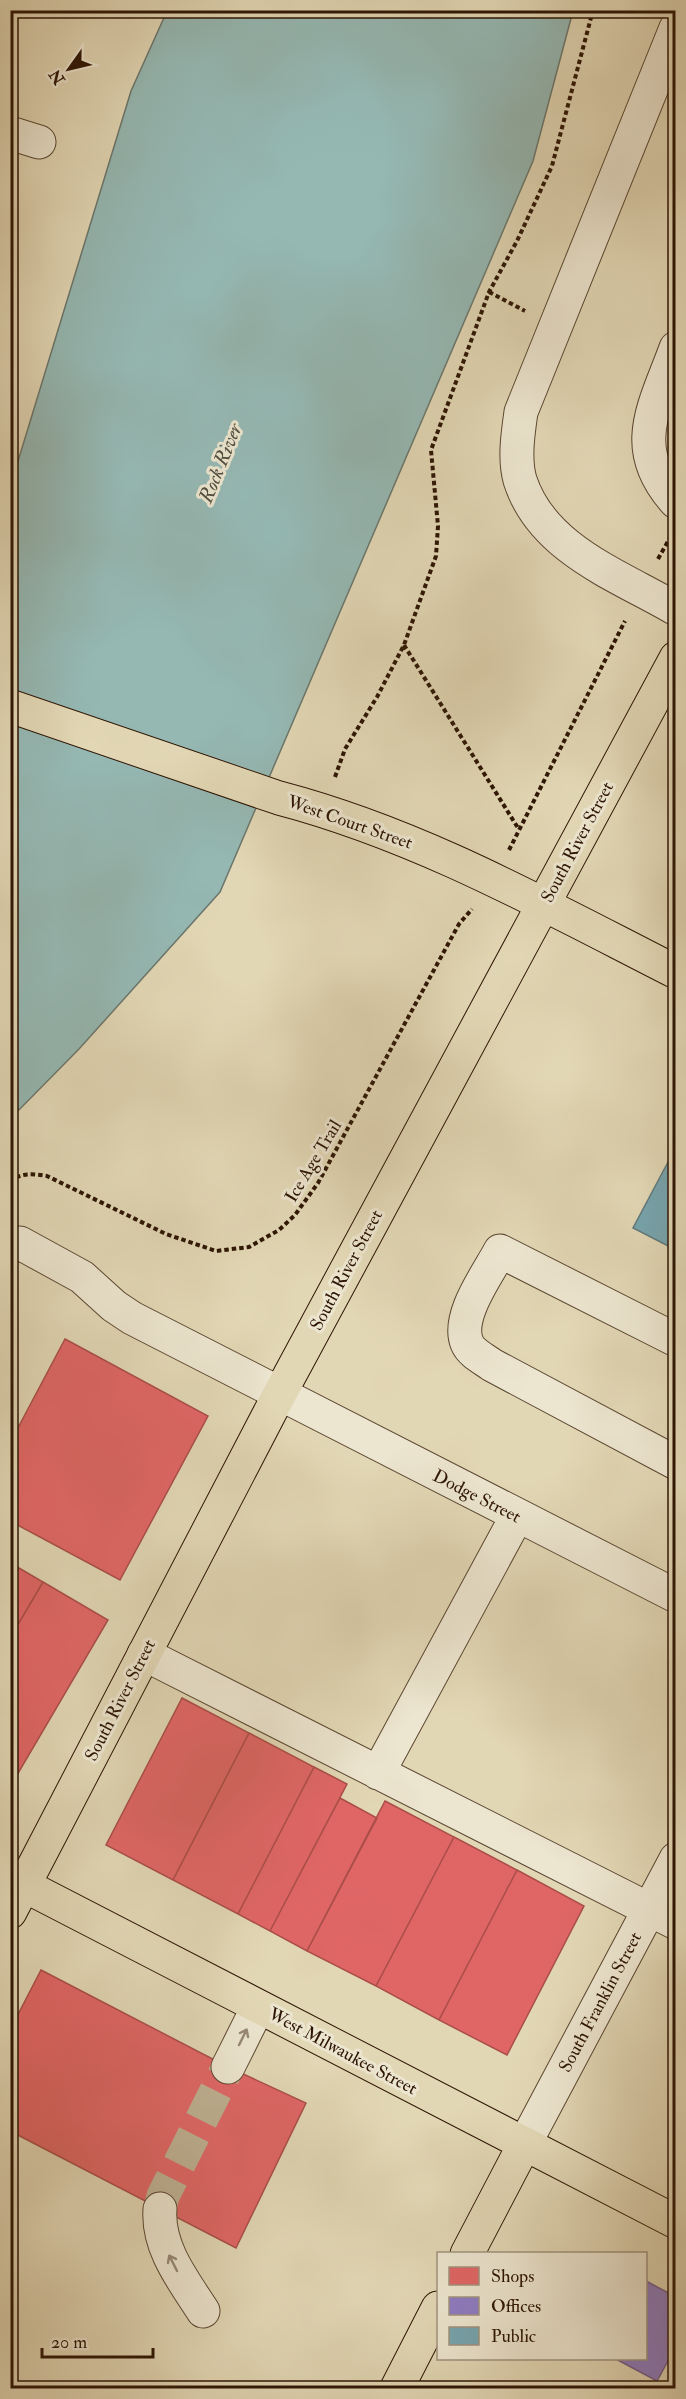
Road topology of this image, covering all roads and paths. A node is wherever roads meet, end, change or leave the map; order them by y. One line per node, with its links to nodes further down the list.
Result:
1 (593, 10): 3 (path)
2 (675, 28): 8 (street)
3 (489, 292): 4 (path); 10 (path)
4 (530, 313)
5 (675, 348): 6 (street)
6 (675, 501)
7 (675, 528): 8 (path)
8 (642, 589): 9 (street); 10 (path)
9 (675, 609)
10 (404, 645): 13 (path)
11 (675, 658): 15 (main road, South River Street)
12 (10, 706): 13 (main road, West Court Street)
13 (323, 810): 14 (main road, West Court Street)
14 (495, 881): 15 (main road, West Court Street); 17 (path, Ice Age Trail)
15 (543, 905): 16 (main road, West Court Street); 20 (main road, South River Street)
16 (675, 972)
17 (10, 1182)
18 (10, 1247): 20 (street, Dodge Street)
19 (675, 1340): 21 (street)
20 (279, 1395): 22 (street, Dodge Street); 24 (main road, South River Street)
21 (675, 1463)
22 (517, 1516): 23 (street, Dodge Street); 25 (street)
23 (675, 1596)
24 (144, 1654): 25 (street); 27 (main road, South River Street)
25 (378, 1773): 28 (street)
26 (675, 1859): 28 (street, South Franklin Street)
27 (15, 1892): 29 (main road, West Milwaukee Street)
28 (662, 1916): 31 (street, South Franklin Street)
29 (258, 2007): 30 (street, one-way to 29); 31 (main road, West Milwaukee Street)
30 (228, 2067)
31 (524, 2145): 33 (main road, West Milwaukee Street); 34 (main road)
32 (160, 2209): 36 (street, one-way to 32)
33 (675, 2222)
34 (468, 2252)
35 (437, 2310): 37 (main road)
36 (203, 2311)
37 (399, 2388)

